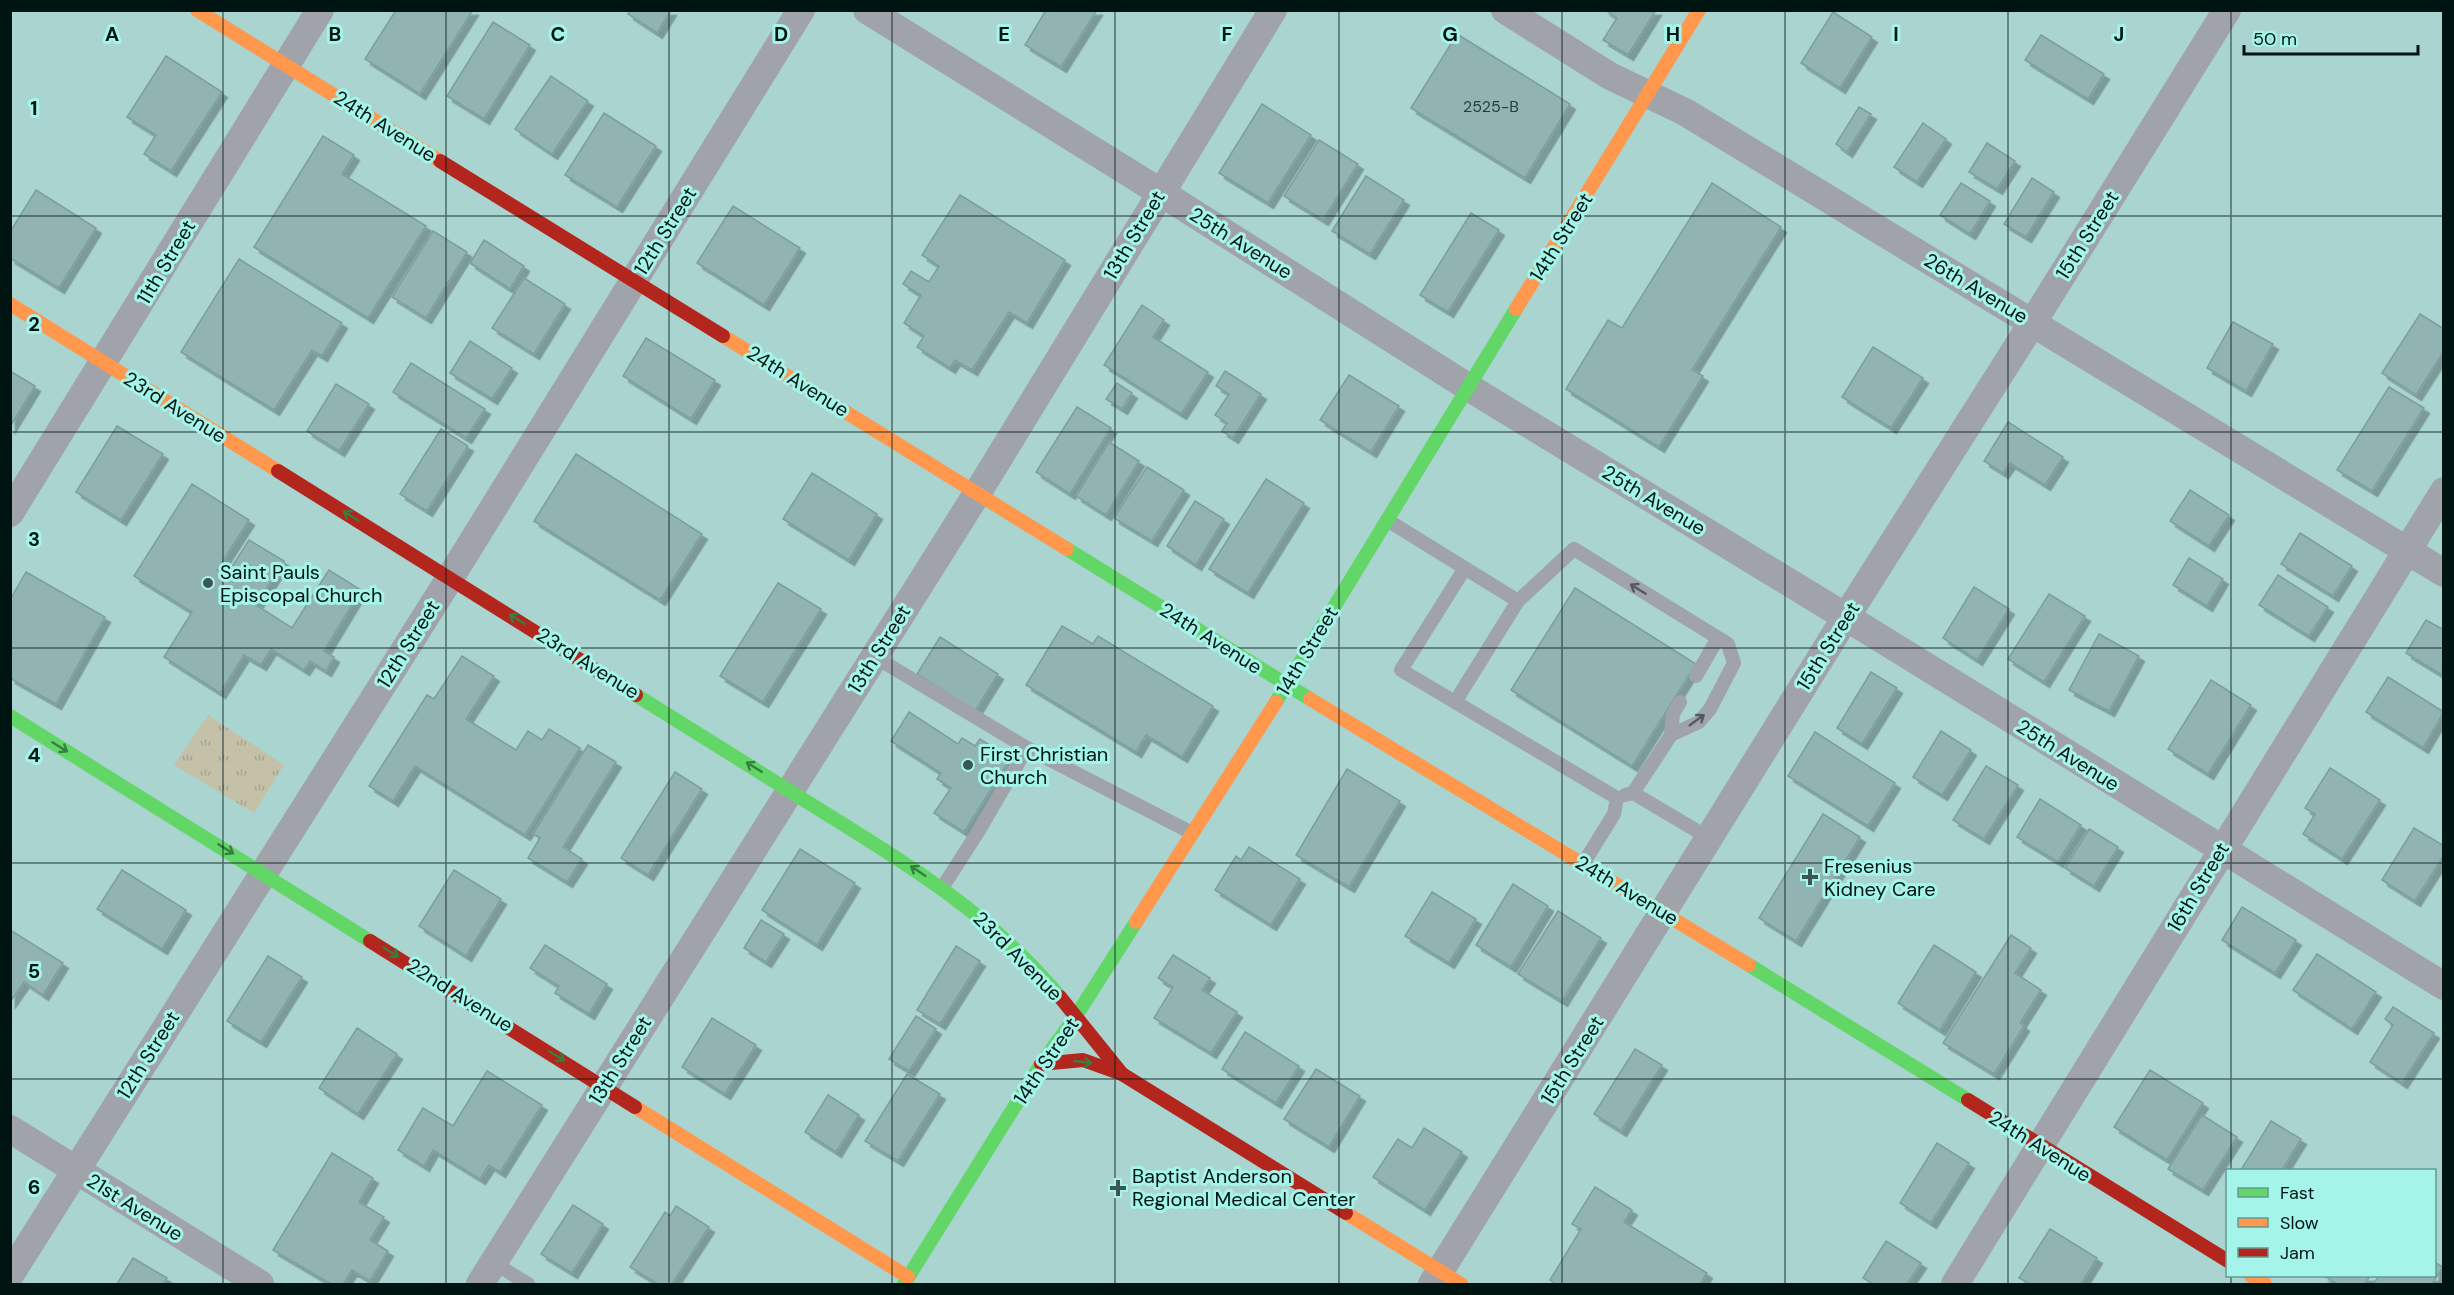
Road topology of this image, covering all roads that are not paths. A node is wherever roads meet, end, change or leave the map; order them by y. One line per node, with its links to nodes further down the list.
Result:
1 (197, 10): 9 (main road, 24th Avenue)
2 (320, 10): 9 (street, 11th Street)
3 (801, 10): 12 (street, 12th Street)
4 (867, 10): 11 (street, 25th Avenue)
5 (1273, 10): 11 (street, 13th Street)
6 (1504, 10): 10 (street, 26th Avenue)
7 (1699, 10): 10 (main road, 14th Street)
8 (2227, 10): 14 (street, 15th Street)
9 (286, 66): 12 (main road, 24th Avenue); 15 (street, 11th Street)
10 (1648, 94): 14 (street, 26th Avenue); 16 (main road, 14th Street)
11 (1160, 192): 16 (street, 25th Avenue); 18 (street, 13th Street)
12 (634, 280): 18 (main road, 24th Avenue); 24 (street, 12th Street)
13 (10, 304): 15 (main road, 23rd Avenue)
14 (2033, 322): 21 (street, 26th Avenue); 26 (street, 15th Street)
15 (104, 363): 19 (street, 11th Street); 24 (main road, 23rd Avenue, one-way to 15)
16 (1468, 387): 20 (main road, 14th Street); 26 (street, 25th Avenue)
17 (2444, 491): 21 (street, 16th Street)
18 (978, 492): 28 (street, 13th Street); 30 (main road, 24th Avenue)
19 (10, 513)
20 (1387, 520): 22 (lane); 30 (main road, 14th Street)
21 (2407, 550): 23 (street, 26th Avenue); 41 (street, 16th Street)
22 (1465, 568): 25 (lane); 31 (lane)
23 (2444, 573)
24 (450, 578): 36 (main road, 23rd Avenue, one-way to 24); 43 (street, 12th Street)
25 (1518, 601): 27 (lane, one-way to 25); 31 (lane)
26 (1846, 617): 40 (street, 15th Street); 41 (street, 25th Avenue)
27 (1718, 638): 29 (lane); 34 (lane, one-way to 27)
28 (875, 657): 35 (lane); 36 (street, 13th Street)
29 (1696, 676)
30 (1287, 685): 39 (main road, 14th Street); 42 (main road, 24th Avenue)
31 (1455, 702): 38 (lane)
32 (1680, 702): 34 (lane)
33 (10, 716): 43 (main road, 22nd Avenue, one-way to 43)
34 (1671, 735): 37 (lane)
35 (1027, 748): 39 (lane); 44 (lane)
36 (791, 790): 44 (main road, 23rd Avenue, one-way to 36); 50 (street, 13th Street)
37 (1633, 793): 38 (lane); 40 (lane)
38 (1617, 798): 42 (lane)
39 (1192, 833): 47 (main road, 14th Street)
40 (1709, 838): 45 (street, 15th Street)
41 (2221, 850): 46 (street, 25th Avenue); 52 (street, 16th Street)
42 (1583, 864): 45 (main road, 24th Avenue)
43 (263, 872): 50 (main road, 22nd Avenue, one-way to 50); 53 (street, 12th Street)
44 (942, 888): 47 (main road, 23rd Avenue)
45 (1663, 912): 52 (main road, 24th Avenue); 57 (street, 15th Street)
46 (2444, 986)
47 (1076, 1016): 48 (main road, 14th Street); 49 (main road, 23rd Avenue)
48 (1041, 1064): 49 (main road, 23rd Avenue, one-way to 49); 58 (main road, 14th Street)
49 (1122, 1074): 57 (main road, 23rd Avenue)
50 (604, 1085): 55 (street, 13th Street); 58 (main road, 22nd Avenue)
51 (10, 1129): 53 (street, 21st Avenue)
52 (2040, 1146): 54 (main road, 24th Avenue); 62 (street, 16th Street)
53 (76, 1170): 56 (street, 12th Street); 59 (street, 21st Avenue)
54 (2226, 1260)
55 (487, 1274): 60 (lane)
56 (10, 1275)
57 (1444, 1280)
58 (906, 1281): 61 (lane)
59 (260, 1284)
60 (528, 1284)
61 (922, 1284)
62 (1955, 1284)

